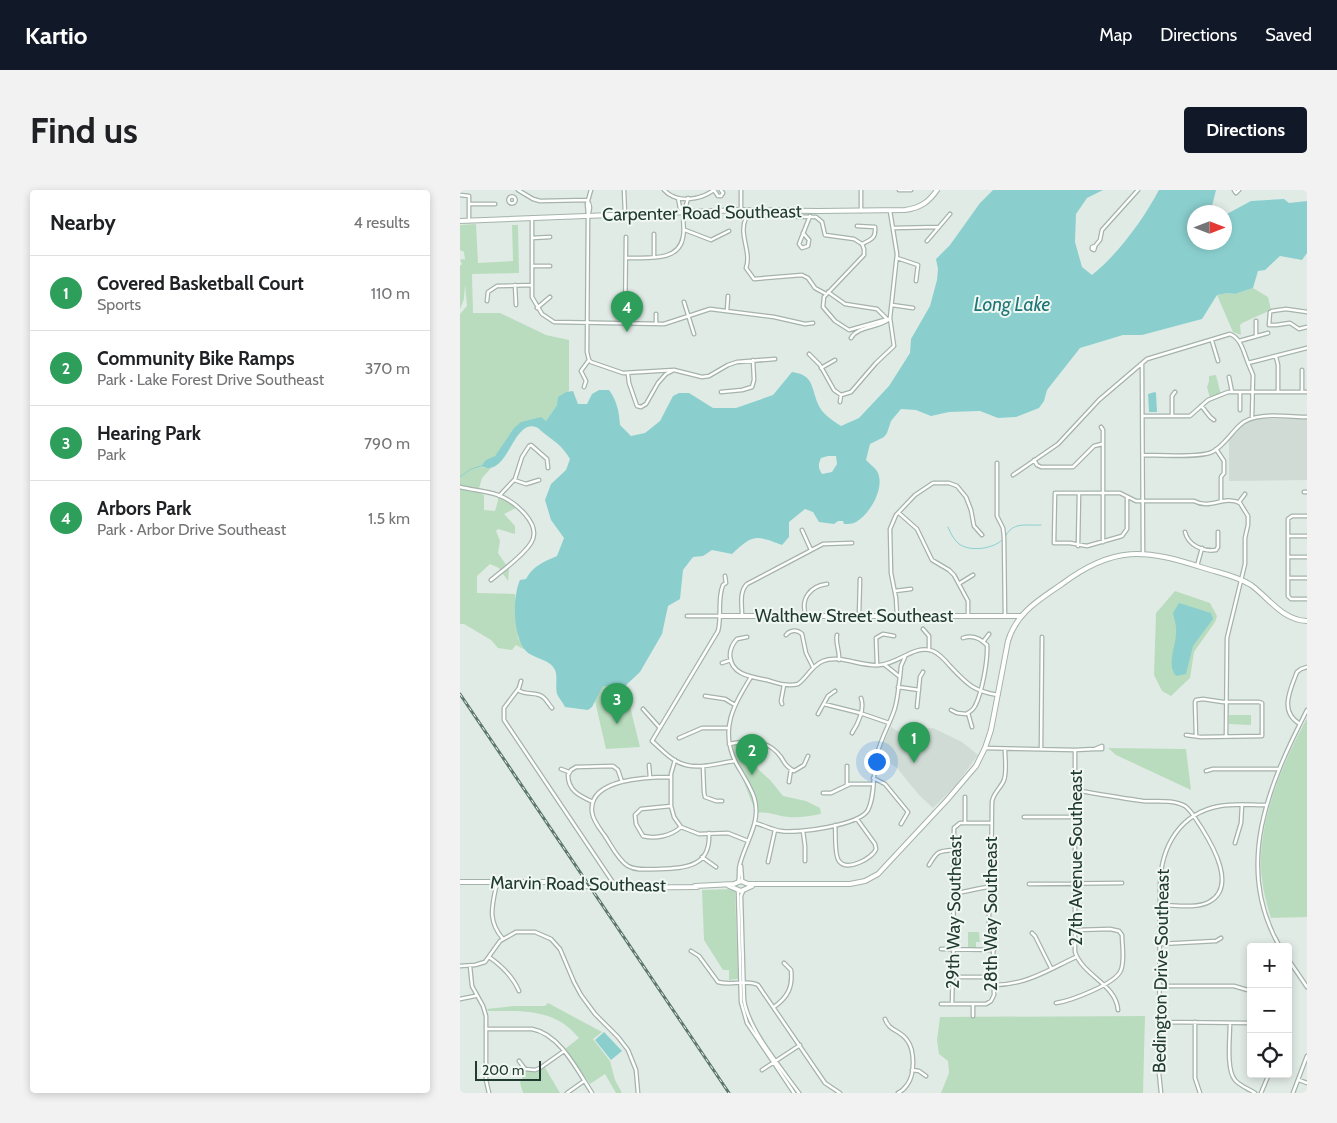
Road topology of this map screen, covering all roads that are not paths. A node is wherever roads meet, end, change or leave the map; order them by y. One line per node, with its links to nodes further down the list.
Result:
1 (518, 190): 16 (street); 19 (street)
2 (591, 190): 19 (street)
3 (624, 190): 26 (street)
4 (664, 190): 17 (street)
5 (714, 190): 6 (street); 18 (street)
6 (721, 190)
7 (741, 190): 22 (street)
8 (861, 190): 24 (street)
9 (899, 190): 10 (street)
10 (911, 190)
11 (937, 190): 23 (street, Carpenter Road Southeast)
12 (1138, 190): 45 (street)
13 (1234, 190): 14 (street)
14 (1239, 190)
15 (460, 195): 20 (street)
16 (514, 197)
17 (678, 198): 18 (street); 25 (street)
18 (688, 198): 25 (street)
19 (588, 201): 28 (street)
20 (469, 204): 21 (street); 31 (street)
21 (495, 204)
22 (740, 210): 24 (street, Carpenter Road Southeast); 25 (street, Carpenter Road Southeast)
23 (890, 210): 24 (street, Carpenter Road Southeast); 35 (street)
24 (861, 211)
25 (684, 212): 26 (street, Carpenter Road Southeast); 36 (street)
26 (624, 214): 28 (street, Carpenter Road Southeast)
27 (950, 214): 34 (street)
28 (588, 215): 30 (street, Carpenter Road Southeast); 69 (street)
29 (810, 216): 38 (street); 44 (street); 54 (street)
30 (532, 218): 31 (street, Carpenter Road Southeast); 42 (street)
31 (469, 220): 32 (street, Carpenter Road Southeast)
32 (460, 221)
33 (856, 226): 44 (street)
34 (939, 227): 35 (street); 43 (street)
35 (894, 228): 48 (street)
36 (684, 230): 37 (street); 46 (street)
37 (729, 231)
38 (803, 233): 38 (street)
39 (654, 234): 46 (street)
40 (626, 236): 47 (street)
41 (550, 237): 42 (street)
42 (532, 238): 49 (street)
43 (928, 241)
44 (862, 244): 54 (street)
45 (1095, 247)
46 (654, 257): 47 (street)
47 (626, 258): 71 (street)
48 (897, 258): 51 (street); 60 (street)
49 (532, 266): 50 (street); 52 (street)
50 (550, 266)
51 (916, 281)
52 (532, 284): 53 (street); 61 (street)
53 (515, 285): 57 (street); 59 (street)
54 (828, 293): 67 (street); 67 (street)
55 (728, 296): 63 (street)
56 (550, 297): 61 (street)
57 (486, 301)
58 (684, 302): 66 (street)
59 (516, 305)
60 (892, 305): 62 (street); 67 (street)
61 (537, 308): 69 (street)
62 (913, 308)
63 (728, 311): 66 (street); 70 (street)
64 (1307, 312): 73 (street)
65 (656, 314): 72 (street)
66 (689, 316): 72 (street); 75 (street)
67 (889, 318): 77 (street); 104 (street)
68 (1256, 321): 76 (street)
69 (588, 323): 71 (street); 84 (street)
70 (813, 323)
71 (625, 324): 72 (street)
72 (656, 324)
73 (1307, 327)
74 (1268, 333): 76 (street)
75 (694, 334)
76 (1256, 336): 79 (street)
77 (851, 338)
78 (1212, 340): 79 (street); 87 (street); 89 (street)
79 (1239, 341): 88 (street)
80 (1307, 348): 82 (street)
81 (809, 354): 90 (street)
82 (1276, 356): 88 (street); 101 (street)
83 (775, 359): 85 (street)
84 (589, 360): 93 (street); 95 (street)
85 (753, 360): 91 (street); 96 (street)
86 (835, 360): 90 (street)
87 (1218, 361)
88 (1248, 363): 100 (street)
89 (1142, 364): 108 (street); 117 (street)
90 (821, 368): 104 (street)
91 (673, 370): 93 (street); 93 (street)
92 (1302, 370): 102 (street)
93 (628, 373)
94 (1229, 377): 98 (street)
95 (584, 387)
96 (721, 392)
97 (1176, 392): 109 (street)
98 (1232, 392): 99 (street); 106 (street)
99 (1240, 392): 100 (street); 107 (street)
100 (1253, 392): 101 (street); 111 (street)
101 (1278, 392): 102 (street)
102 (1302, 392): 103 (street)
103 (1307, 392)
104 (841, 395): 105 (street)
105 (840, 402)
106 (1201, 406): 109 (street); 112 (street)
107 (1240, 410)
108 (1142, 416): 109 (street); 116 (street)
109 (1172, 416)
110 (1307, 417): 111 (street)
111 (1252, 418): 115 (street)
112 (1214, 420)
113 (1101, 427): 114 (street)
114 (1103, 444): 117 (street); 125 (street)
115 (1216, 449): 116 (street); 129 (street)
116 (1143, 455): 130 (street)
117 (1034, 460): 120 (street)
118 (997, 463): 170 (street)
119 (548, 468): 121 (street)
120 (1013, 476)
121 (514, 480): 122 (street); 127 (street)
122 (539, 480)
123 (460, 487): 127 (street)
124 (1079, 494): 125 (street); 144 (street); 144 (street)
125 (1103, 494): 128 (street); 142 (street)
126 (1245, 494): 131 (street)
127 (499, 496): 156 (street)
128 (1127, 497): 130 (street); 142 (street)
129 (1221, 500): 130 (street); 131 (street)
130 (1144, 501): 135 (street)
131 (1239, 502): 157 (street)
132 (899, 513): 139 (street); 159 (street); 161 (street)
133 (1307, 516): 140 (street)
134 (802, 530): 146 (street)
135 (1144, 531): 136 (street); 147 (street)
136 (1148, 531)
137 (1184, 532): 145 (street)
138 (1218, 532): 145 (street)
139 (982, 535)
140 (1288, 536): 141 (street); 148 (street)
141 (1307, 536)
142 (1103, 542): 144 (street)
143 (852, 544): 146 (street)
144 (1078, 546)
145 (1202, 548): 150 (street)
146 (811, 550): 163 (street)
147 (1143, 553): 150 (street); 171 (street)
148 (1288, 557): 149 (street); 153 (street)
149 (1307, 557)
150 (1197, 566): 157 (street)
151 (973, 575): 159 (street)
152 (725, 576): 165 (street)
153 (1288, 578): 154 (street); 162 (street)
154 (1307, 578)
155 (860, 579): 167 (street)
156 (491, 580)
157 (1240, 580): 172 (street); 204 (street)
158 (827, 584): 166 (street)
159 (960, 584): 169 (street)
160 (911, 589): 161 (street)
161 (895, 591): 168 (street)
162 (1307, 599)
163 (742, 615): 165 (street, Walthew Street Southeast); 166 (street, Walthew Street Southeast)
164 (687, 616): 165 (street, Walthew Street Southeast)
165 (721, 616): 219 (street)
166 (806, 616): 167 (street, Walthew Street Southeast)
167 (859, 616): 168 (street, Walthew Street Southeast)
168 (897, 616): 169 (street, Walthew Street Southeast)
169 (968, 616): 170 (street, Walthew Street Southeast)
170 (1005, 616): 171 (street, Walthew Street Southeast)
171 (1020, 616): 201 (street)
172 (1307, 620)
173 (923, 629): 182 (street)
174 (989, 634): 181 (street)
175 (786, 635): 189 (street)
176 (838, 635): 185 (street)
177 (894, 636): 188 (street)
178 (746, 637): 184 (street)
179 (1042, 637): 229 (street)
180 (963, 638): 181 (street)
181 (983, 642): 200 (street)
182 (930, 650): 183 (street); 200 (street)
183 (905, 656): 187 (street); 193 (street)
184 (731, 660): 186 (street); 192 (street)
185 (839, 660): 188 (street); 189 (street)
186 (722, 663)
187 (884, 664): 188 (street); 193 (street)
188 (877, 665)
189 (813, 667): 195 (street)
190 (1307, 668): 217 (street)
191 (923, 672): 198 (street)
192 (751, 677): 195 (street); 207 (street)
193 (900, 677): 196 (street)
194 (521, 681): 197 (street)
195 (784, 685): 205 (street)
196 (898, 687): 198 (street); 216 (street)
197 (518, 690): 209 (street); 291 (street)
198 (919, 690): 208 (street)
199 (835, 691): 206 (street)
200 (979, 691): 201 (street); 214 (street)
201 (998, 695): 227 (street)
202 (705, 696): 207 (street)
203 (861, 698): 213 (street)
204 (1226, 702): 223 (street); 224 (street); 224 (street)
205 (782, 704)
206 (824, 704): 213 (street); 215 (street)
207 (735, 705): 220 (street)
208 (917, 706)
209 (552, 708)
210 (643, 709): 219 (street)
211 (951, 710): 214 (street)
212 (1307, 710): 217 (street)
213 (860, 713): 216 (street); 221 (street)
214 (968, 713): 218 (street)
215 (818, 714)
216 (889, 723): 245 (street)
217 (1300, 724): 240 (street)
218 (972, 727)
219 (660, 728): 233 (street)
220 (728, 728): 225 (street); 226 (street)
221 (852, 733)
222 (1186, 735): 223 (street)
223 (1196, 736): 224 (street)
224 (1226, 737)
225 (679, 738)
226 (729, 744): 234 (street); 239 (street)
227 (985, 748): 230 (street); 286 (street)
228 (1095, 748): 231 (street)
229 (1041, 749): 230 (street); 231 (street)
230 (1005, 750): 266 (street, 28th Way Southeast)
231 (1075, 750): 250 (street, 27th Avenue Southeast)
232 (808, 756): 239 (street)
233 (675, 760): 236 (street); 244 (street)
234 (735, 761): 236 (street); 264 (street)
235 (649, 765): 243 (street)
236 (703, 766): 253 (street)
237 (847, 766): 249 (street)
238 (561, 769): 242 (street)
239 (791, 769): 247 (street)
240 (1278, 769): 241 (street); 256 (street)
241 (1206, 770)
242 (570, 772): 246 (street); 254 (street)
243 (650, 777): 244 (street); 246 (street)
244 (671, 777): 257 (street)
245 (873, 778): 248 (street); 267 (street)
246 (622, 782): 254 (street)
247 (789, 782)
248 (872, 784): 249 (street); 263 (street)
249 (847, 785): 251 (street)
250 (1075, 790): 260 (street); 262 (street, 27th Avenue Southeast)
251 (822, 793)
252 (965, 797): 265 (street)
253 (722, 801)
254 (593, 802): 276 (street)
255 (1242, 805): 256 (street, Bedington Drive Southeast); 260 (street, Bedington Drive Southeast); 274 (street)
256 (1267, 805): 299 (street)
257 (671, 806): 259 (street); 269 (street)
258 (630, 814): 259 (street)
259 (635, 815): 269 (street)
260 (1194, 816): 294 (street, Bedington Drive Southeast); 294 (street)
261 (1024, 817): 262 (street)
262 (1075, 817): 288 (street, 27th Avenue Southeast)
263 (857, 819): 268 (street); 268 (street)
264 (755, 823): 270 (street); 273 (street)
265 (965, 823): 266 (street, 29th Way Southeast); 275 (street, 29th Way Southeast)
266 (991, 823): 290 (street, 28th Way Southeast)
267 (901, 824)
268 (835, 825): 271 (street)
269 (681, 827): 272 (street)
270 (776, 830): 271 (street); 279 (street)
271 (803, 831): 278 (street)
272 (709, 833): 273 (street); 276 (street)
273 (748, 842): 277 (street)
274 (1235, 843)
275 (953, 850): 280 (street); 293 (street, 29th Way Southeast)
276 (702, 857): 281 (street)
277 (741, 860): 284 (street); 289 (street)
278 (805, 861)
279 (768, 862)
280 (929, 865)
281 (716, 867)
282 (460, 882): 283 (street, Marvin Road Southeast)
283 (497, 882): 291 (street, Marvin Road Southeast); 298 (street)
284 (744, 883): 286 (street); 289 (street); 292 (street)
285 (1122, 883): 288 (street)
286 (784, 884): 292 (street)
287 (1028, 884): 288 (street)
288 (1075, 884): 295 (street, 27th Avenue Southeast)
289 (737, 886): 291 (street, Marvin Road Southeast); 292 (street); 314 (street)
290 (991, 887): 293 (street); 304 (street, 28th Way Southeast)
291 (617, 888)
292 (744, 889): 314 (street)
293 (953, 893): 303 (street, 29th Way Southeast)
294 (1160, 905): 300 (street, Bedington Drive Southeast)
295 (1076, 930): 305 (street, 27th Avenue Southeast); 315 (street)
296 (1032, 933): 311 (street)
297 (1221, 938): 300 (street)
298 (503, 939): 306 (street); 351 (street)
299 (1278, 943)
300 (1160, 944): 317 (street, Bedington Drive Southeast)
301 (941, 949): 303 (street)
302 (691, 950): 314 (street)
303 (952, 950): 304 (street); 312 (street, 29th Way Southeast)
304 (994, 950): 313 (street, 28th Way Southeast)
305 (1077, 956): 311 (street); 315 (street, 27th Avenue Southeast)
306 (489, 957): 310 (street); 320 (street)
307 (784, 963): 327 (street)
308 (1292, 965): 318 (street)
309 (460, 966): 310 (street)
310 (470, 966): 321 (street)
311 (1051, 968): 316 (street)
312 (952, 977): 313 (street); 325 (street, 29th Way Southeast)
313 (994, 977): 316 (street, 28th Way Southeast)
314 (742, 983): 327 (street); 340 (street)
315 (1103, 984): 323 (street); 328 (street, 27th Avenue Southeast)
316 (994, 985): 326 (street, 28th Way Southeast)
317 (1160, 986): 319 (street); 331 (street, Bedington Drive Southeast)
318 (1307, 987)
319 (1247, 990)
320 (519, 992)
321 (476, 996): 322 (street); 335 (street)
322 (460, 999)
323 (1056, 1003)
324 (941, 1004): 325 (street, 28th Way Southeast)
325 (952, 1004): 326 (street, 28th Way Southeast)
326 (973, 1004): 329 (street)
327 (774, 1007): 336 (street)
328 (1118, 1010)
329 (973, 1016)
330 (884, 1019): 342 (street)
331 (1160, 1022): 332 (street); 356 (street, Bedington Drive Southeast)
332 (1195, 1022): 333 (street); 357 (street)
333 (1230, 1023): 334 (street); 358 (street)
334 (1247, 1023)
335 (486, 1028): 337 (street); 348 (street)
336 (800, 1045): 340 (street); 354 (street)
337 (564, 1051): 339 (street); 346 (street)
338 (1307, 1057): 345 (street)
339 (519, 1061)
340 (775, 1061): 341 (street); 352 (street); 353 (street)
341 (762, 1070)
342 (912, 1070): 343 (street); 355 (street)
343 (926, 1076)
344 (1267, 1078): 359 (street)
345 (1299, 1080): 347 (street); 360 (street)
346 (584, 1081): 349 (street); 350 (street)
347 (1307, 1084)
348 (489, 1093)
349 (567, 1093)
350 (592, 1093)
351 (638, 1093)
352 (794, 1093)
353 (798, 1093)
354 (840, 1093)
355 (898, 1093)
356 (1161, 1093)
357 (1200, 1093)
358 (1255, 1093)
359 (1261, 1093)
360 (1293, 1093)

